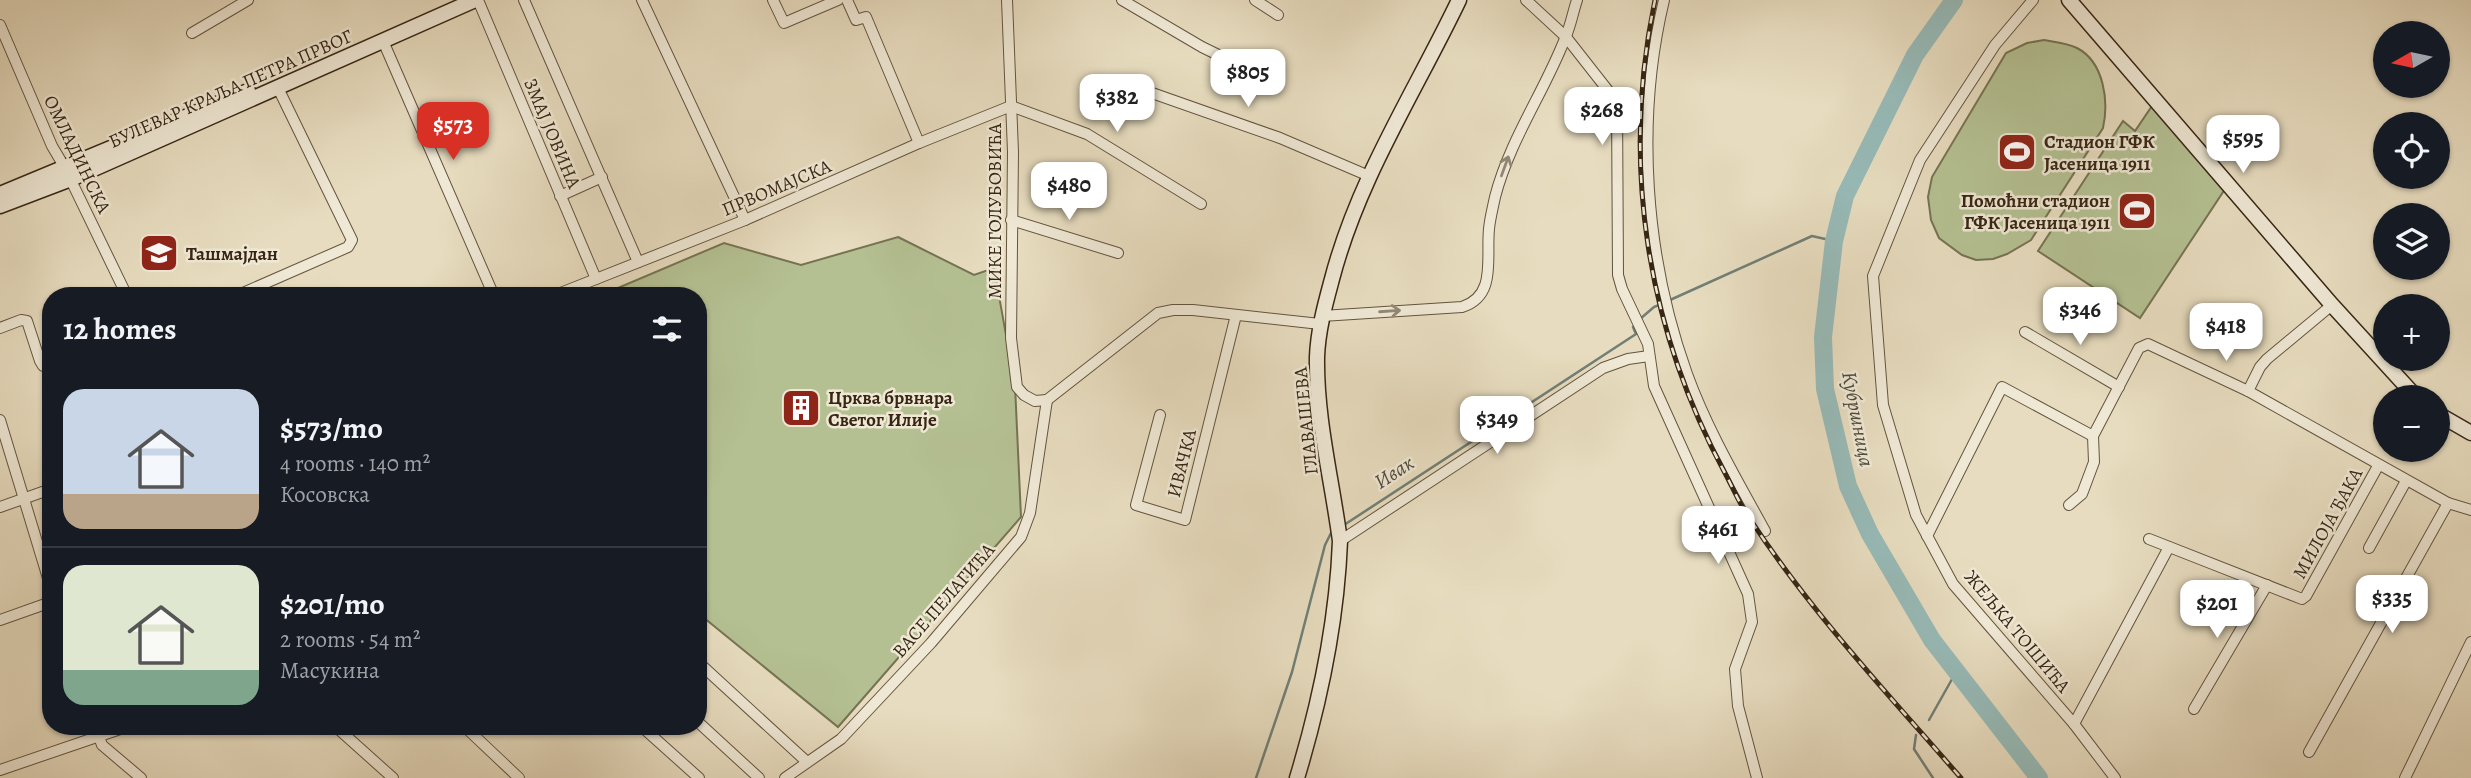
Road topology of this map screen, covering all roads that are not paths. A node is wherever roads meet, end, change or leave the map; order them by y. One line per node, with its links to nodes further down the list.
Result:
1 (248, 0): 20 (street)
2 (454, 0): 28 (main road, БУЛЕВАР КРАЉА ПЕТРА ПРВОГ)
3 (476, 0): 22 (main road, БУЛЕВАР КРАЉА ПЕТРА ПРВОГ); 32 (street, ЗМАЈ ЈОВИНА)
4 (524, 0): 30 (street, ЗМАЈ ЈОВИНА)
5 (642, 0): 35 (street)
6 (773, 0): 7 (street)
7 (838, 0)
8 (847, 0): 27 (street)
9 (1007, 0): 26 (street, МИКЕ ГОЛУБОВИЋА)
10 (1122, 0): 23 (street)
11 (1255, 0): 18 (street)
12 (1459, 0): 29 (main road, ГЛАВАШЕВА)
13 (1526, 0): 21 (street)
14 (1577, 0): 21 (street)
15 (1664, 0): 68 (street)
16 (2033, 0): 69 (street, ЖЕЉКА ТОШИЋА)
17 (2069, 0): 44 (main road)
18 (1278, 15)
19 (0, 25): 28 (street, ОМЛАДИНСКА)
20 (192, 33)
21 (1566, 37): 46 (street, one-way to 21); 49 (street)
22 (383, 41): 25 (main road, БУЛЕВАР КРАЉА ПЕТРА ПРВОГ); 42 (street)
23 (1247, 69)
24 (1115, 80): 29 (street)
25 (278, 88): 28 (main road, БУЛЕВАР КРАЉА ПЕТРА ПРВОГ); 41 (street)
26 (1012, 106): 27 (street, ПРВОМАЈСКА); 33 (street); 36 (street, МИКЕ ГОЛУБОВИЋА)
27 (919, 144): 35 (street, ПРВОМАЈСКА)
28 (68, 173): 31 (main road, БУЛЕВАР КРАЉА ПЕТРА ПРВОГ); 34 (main road, БУЛЕВАР КРАЉА ПЕТРА ПРВОГ); 40 (street, ОМЛАДИНСКА)
29 (1369, 176): 46 (main road, ГЛАВАШЕВА)
30 (602, 177): 32 (street); 38 (street, ЗМАЈ ЈОВИНА)
31 (0, 194)
32 (560, 196): 39 (street, ЗМАЈ ЈОВИНА)
33 (1201, 204)
34 (0, 206)
35 (745, 220): 38 (street, ПРВОМАЈСКА)
36 (1011, 220): 37 (street); 54 (street, МИКЕ ГОЛУБОВИЋА)
37 (1118, 253)
38 (638, 262): 39 (street, ПРВОМАЈСКА)
39 (596, 279): 43 (street, ПРВОМАЈСКА)
40 (123, 287)
41 (257, 287)
42 (490, 287)
43 (576, 287)
44 (2332, 305): 51 (main road); 53 (street)
45 (1236, 315): 46 (street); 54 (street); 55 (street, ИВАЧКА)
46 (1321, 320): 70 (main road, ГЛАВАШЕВА)
47 (0, 328): 50 (street)
48 (2025, 332): 52 (street)
49 (1649, 356): 70 (street); 98 (street)
50 (42, 365)
51 (2405, 385)
52 (2119, 387): 53 (street); 59 (street)
53 (2248, 391): 60 (street)
54 (1047, 400): 89 (street, ВАСЕ ПЕЛАГИЋА)
55 (1160, 415)
56 (0, 420): 63 (street)
57 (2450, 421): 58 (main road)
58 (2471, 433)
59 (2094, 436): 65 (street); 69 (street)
60 (2378, 466): 61 (street); 75 (street, МИЛОЈА ЂАКА)
61 (2406, 481): 64 (street); 73 (street)
62 (42, 492): 63 (street)
63 (24, 499): 66 (street); 74 (street)
64 (2448, 503): 67 (street); 88 (street)
65 (2069, 505)
66 (0, 507)
67 (2471, 510)
68 (1765, 531)
69 (1927, 536): 81 (street, ЖЕЉКА ТОШИЋА)
70 (1339, 537): 97 (main road, ГЛАВАШЕВА)
71 (2149, 539): 72 (street, МИЛОЈА ЂАКА)
72 (2169, 547): 75 (street, МИЛОЈА ЂАКА); 81 (street)
73 (2369, 548)
74 (42, 558)
75 (2267, 585): 80 (street)
76 (42, 605): 77 (street)
77 (0, 620)
78 (2471, 642): 100 (street)
79 (707, 670): 89 (street)
80 (2194, 709)
81 (2074, 724): 99 (street, ЖЕЉКА ТОШИЋА)
82 (707, 730): 95 (street)
83 (87, 735): 90 (street)
84 (99, 735): 91 (street)
85 (345, 735): 92 (street)
86 (474, 735): 93 (street)
87 (651, 735): 94 (street)
88 (2309, 751)
89 (807, 762): 96 (street, ВАСЕ ПЕЛАГИЋА)
90 (0, 771)
91 (141, 778)
92 (393, 778)
93 (519, 778)
94 (698, 778)
95 (759, 778)
96 (785, 778)
97 (1297, 778)
98 (1757, 778)
99 (2115, 778)
100 (2405, 778)

